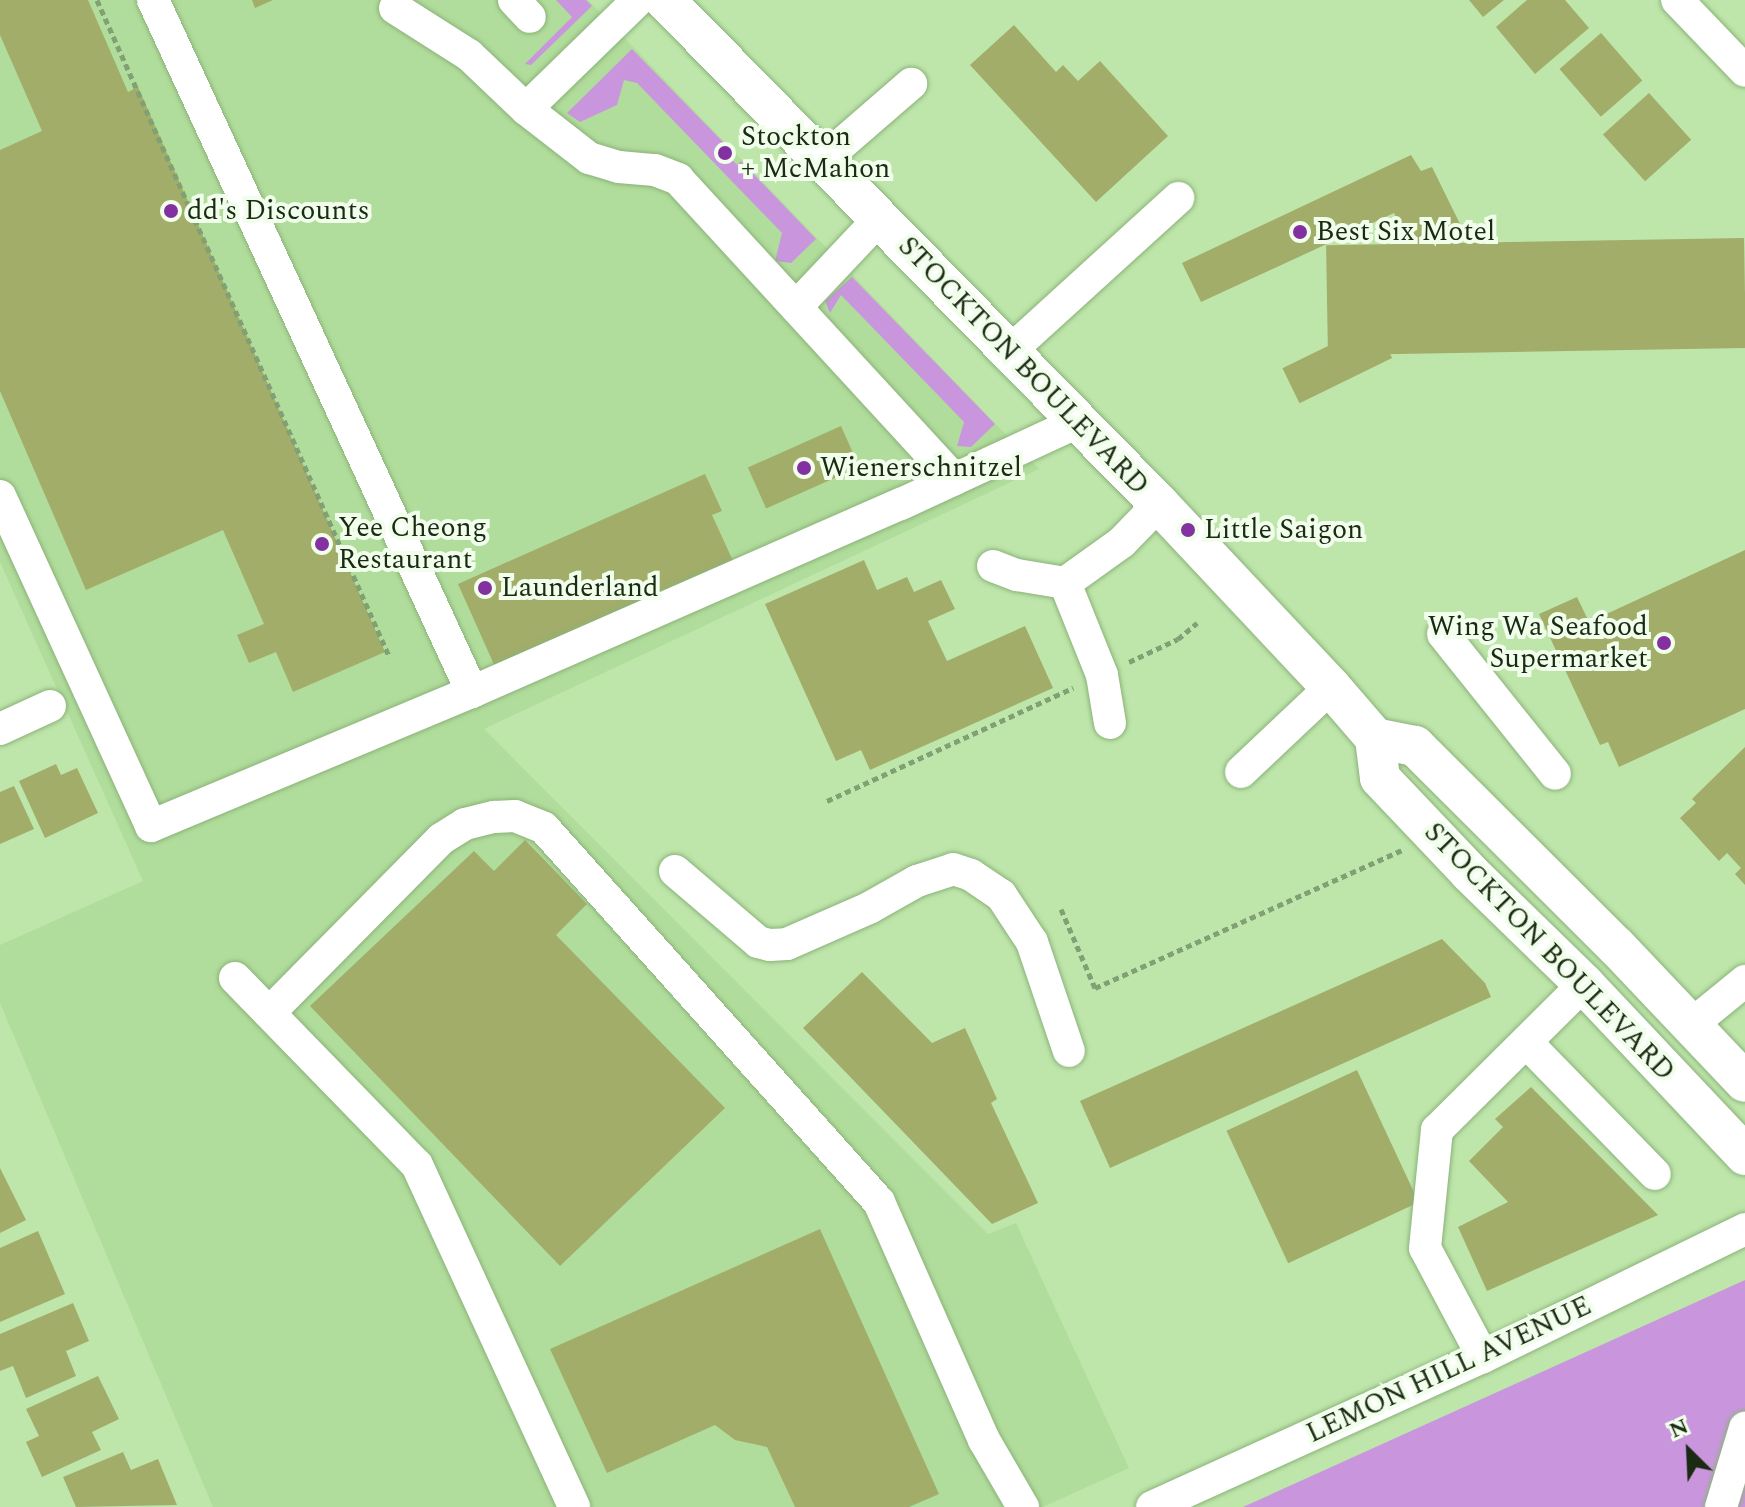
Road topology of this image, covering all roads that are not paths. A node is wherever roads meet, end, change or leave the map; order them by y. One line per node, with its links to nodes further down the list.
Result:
1 (153, 0): 22 (street)
2 (638, 0): 8 (street)
3 (665, 0): 9 (main road, STOCKTON BOULEVARD)
4 (1686, 3): 6 (street)
5 (395, 8): 8 (street)
6 (1745, 71)
7 (911, 84): 9 (street)
8 (526, 109): 12 (street)
9 (822, 161): 11 (main road, STOCKTON BOULEVARD)
10 (1178, 198): 13 (street)
11 (879, 219): 12 (street); 13 (main road, STOCKTON BOULEVARD)
12 (796, 307): 15 (street)
13 (1009, 352): 14 (main road, STOCKTON BOULEVARD)
14 (1078, 422): 15 (street); 17 (main road, STOCKTON BOULEVARD)
15 (954, 479): 22 (street)
16 (0, 496): 22 (street)
17 (1159, 504): 19 (street); 21 (main road, STOCKTON BOULEVARD)
18 (993, 566): 19 (street)
19 (1065, 583): 24 (street)
20 (1443, 634): 28 (street)
21 (1331, 687): 26 (main road, STOCKTON BOULEVARD); 27 (street)
22 (472, 692)
23 (50, 706): 25 (street)
24 (1110, 723)
25 (0, 729)
26 (1375, 738): 32 (main road, STOCKTON BOULEVARD); 34 (main road, STOCKTON BOULEVARD)
27 (1241, 772)
28 (1555, 774)
29 (675, 871): 36 (street)
30 (235, 978): 33 (street)
31 (1745, 981): 34 (street)
32 (1584, 984): 35 (street); 38 (main road, STOCKTON BOULEVARD)
33 (269, 1013): 44 (street); 45 (street)
34 (1691, 1025): 37 (main road, STOCKTON BOULEVARD)
35 (1527, 1043): 39 (street); 41 (street)
36 (1069, 1051)
37 (1745, 1082)
38 (1745, 1155)
39 (1655, 1174)
40 (1745, 1229): 41 (street, LEMON HILL AVENUE)
41 (1483, 1357): 43 (street, LEMON HILL AVENUE)
42 (1745, 1428): 47 (street)
43 (1212, 1495): 46 (street, LEMON HILL AVENUE)
44 (574, 1507)
45 (1023, 1507)
46 (1152, 1507)
47 (1721, 1507)

